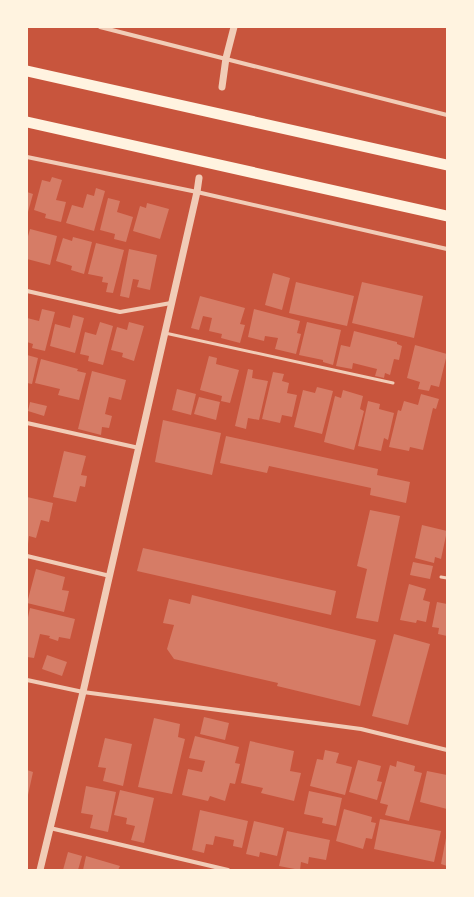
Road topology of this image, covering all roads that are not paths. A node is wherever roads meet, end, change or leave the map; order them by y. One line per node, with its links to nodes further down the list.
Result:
1 (100, 27): 3 (street)
2 (234, 27): 3 (street)
3 (226, 58): 5 (street); 6 (street)
4 (27, 71): 9 (highway)
5 (222, 87)
6 (447, 115)
7 (27, 122): 12 (highway)
8 (27, 157): 11 (street)
9 (447, 165)
10 (199, 178): 11 (street)
11 (197, 192): 13 (street); 15 (street)
12 (447, 216)
13 (447, 249)
14 (27, 291): 15 (street)
15 (172, 303): 16 (street)
16 (165, 332): 17 (lane); 19 (street)
17 (393, 383)
18 (27, 423): 19 (street)
19 (139, 448): 21 (street)
20 (27, 556): 21 (street)
21 (110, 576): 25 (street)
22 (441, 577): 23 (lane)
23 (447, 578)
24 (27, 680): 25 (street)
25 (83, 692): 26 (street); 27 (street)
26 (447, 750)
27 (50, 828): 28 (street); 29 (street)
28 (40, 870)
29 (228, 870)

